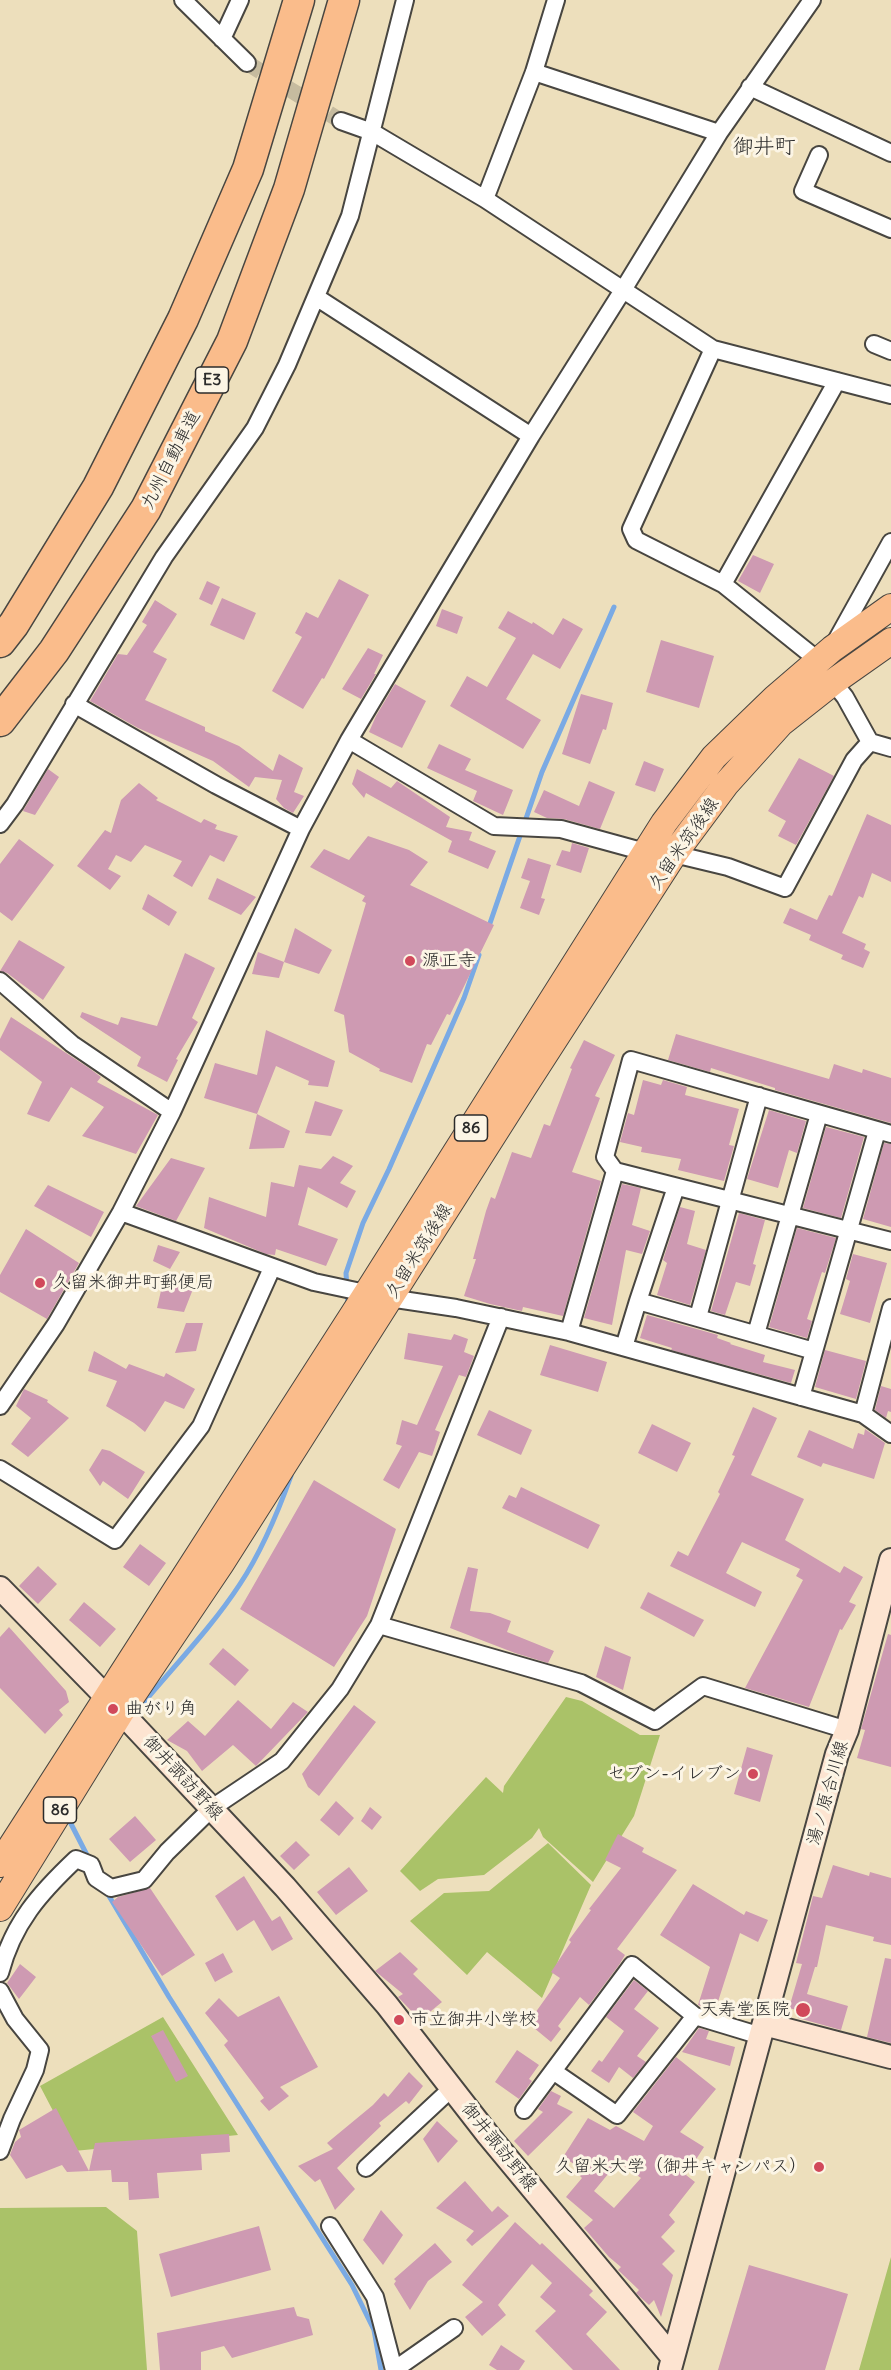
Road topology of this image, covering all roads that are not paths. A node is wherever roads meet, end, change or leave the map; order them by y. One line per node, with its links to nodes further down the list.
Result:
1 (183, 0): 8 (street)
2 (240, 0): 8 (street)
3 (299, 0): 31 (highway)
4 (344, 0): 35 (highway, 九州自動車道 / E3)
5 (405, 0): 13 (street)
6 (556, 0): 10 (street)
7 (812, 0): 11 (street)
8 (222, 39): 9 (street)
9 (248, 63)
10 (534, 72): 14 (street); 17 (street)
11 (750, 87): 14 (street); 15 (street)
12 (341, 121): 13 (street)
13 (372, 132): 17 (street); 20 (street)
14 (719, 133): 19 (street)
15 (891, 153)
16 (819, 155): 18 (street)
17 (485, 199): 19 (street)
18 (891, 229)
19 (623, 290): 22 (street); 26 (street)
20 (316, 297): 26 (street); 34 (street)
21 (874, 344): 23 (street)
22 (713, 349): 24 (street); 28 (street)
23 (891, 351)
24 (837, 381): 25 (street); 28 (street)
25 (891, 395)
26 (531, 436): 36 (street)
27 (891, 542): 32 (street)
28 (723, 584): 32 (street)
29 (891, 607): 32 (main road, 久留米筑後線 / 86)
30 (891, 641): 33 (main road, 久留米筑後線 / 86)
31 (0, 642)
32 (825, 655): 41 (main road, 久留米筑後線 / 86)
33 (833, 682): 37 (street); 42 (main road, 久留米筑後線 / 86)
34 (74, 704): 39 (street); 40 (street)
35 (0, 721)
36 (349, 740): 40 (street); 41 (street)
37 (870, 742): 38 (street); 42 (street)
38 (891, 748)
39 (0, 824)
40 (301, 829): 45 (street)
41 (645, 852): 42 (street); 56 (main road, 久留米筑後線 / 86)
42 (674, 854): 56 (main road, 久留米筑後線 / 86)
43 (0, 981): 45 (street)
44 (759, 1096): 46 (street); 48 (street); 50 (street)
45 (172, 1112): 51 (street)
46 (819, 1114): 47 (street); 52 (street)
47 (884, 1133): 53 (street)
48 (615, 1172): 49 (street); 61 (street)
49 (676, 1187): 50 (street); 57 (street)
50 (730, 1201): 52 (street); 60 (street)
51 (121, 1212): 55 (street); 66 (street)
52 (790, 1216): 53 (street); 62 (street)
53 (848, 1230): 54 (street); 64 (street)
54 (891, 1241)
55 (272, 1268): 56 (street); 69 (street)
56 (378, 1296): 59 (street); 73 (main road, 久留米筑後線 / 86)
57 (638, 1301): 60 (street); 63 (street)
58 (891, 1308): 67 (street)
59 (501, 1317): 61 (street); 72 (street)
60 (698, 1317): 62 (street)
61 (569, 1332): 63 (street)
62 (756, 1334): 64 (street)
63 (624, 1347): 65 (street)
64 (814, 1351): 65 (street)
65 (801, 1397): 67 (street)
66 (0, 1406)
67 (863, 1414): 68 (street)
68 (891, 1434)
69 (0, 1469)
70 (891, 1560): 74 (main road, 湯ノ原合川線)
71 (0, 1588): 73 (main road, 御井諏訪野線)
72 (379, 1625): 74 (street); 75 (street)
73 (114, 1705): 75 (main road, 御井諏訪野線); 76 (main road, 久留米筑後線 / 86); 77 (main road, 久留米筑後線 / 86)
74 (847, 1730): 81 (main road, 湯ノ原合川線)
75 (212, 1808): 78 (street); 84 (main road, 御井諏訪野線)
76 (0, 1864)
77 (0, 1908)
78 (0, 1973)
79 (0, 1991): 86 (street)
80 (695, 2016): 81 (street); 83 (street); 83 (street)
81 (763, 2030): 82 (main road); 90 (main road, 御井諏訪野線)
82 (891, 2057)
83 (553, 2071): 85 (street)
84 (452, 2088): 87 (street); 90 (main road, 御井諏訪野線)
85 (524, 2110)
86 (0, 2151)
87 (366, 2168)
88 (330, 2226): 91 (street)
89 (454, 2328): 91 (street)
90 (672, 2364)
91 (394, 2370)

